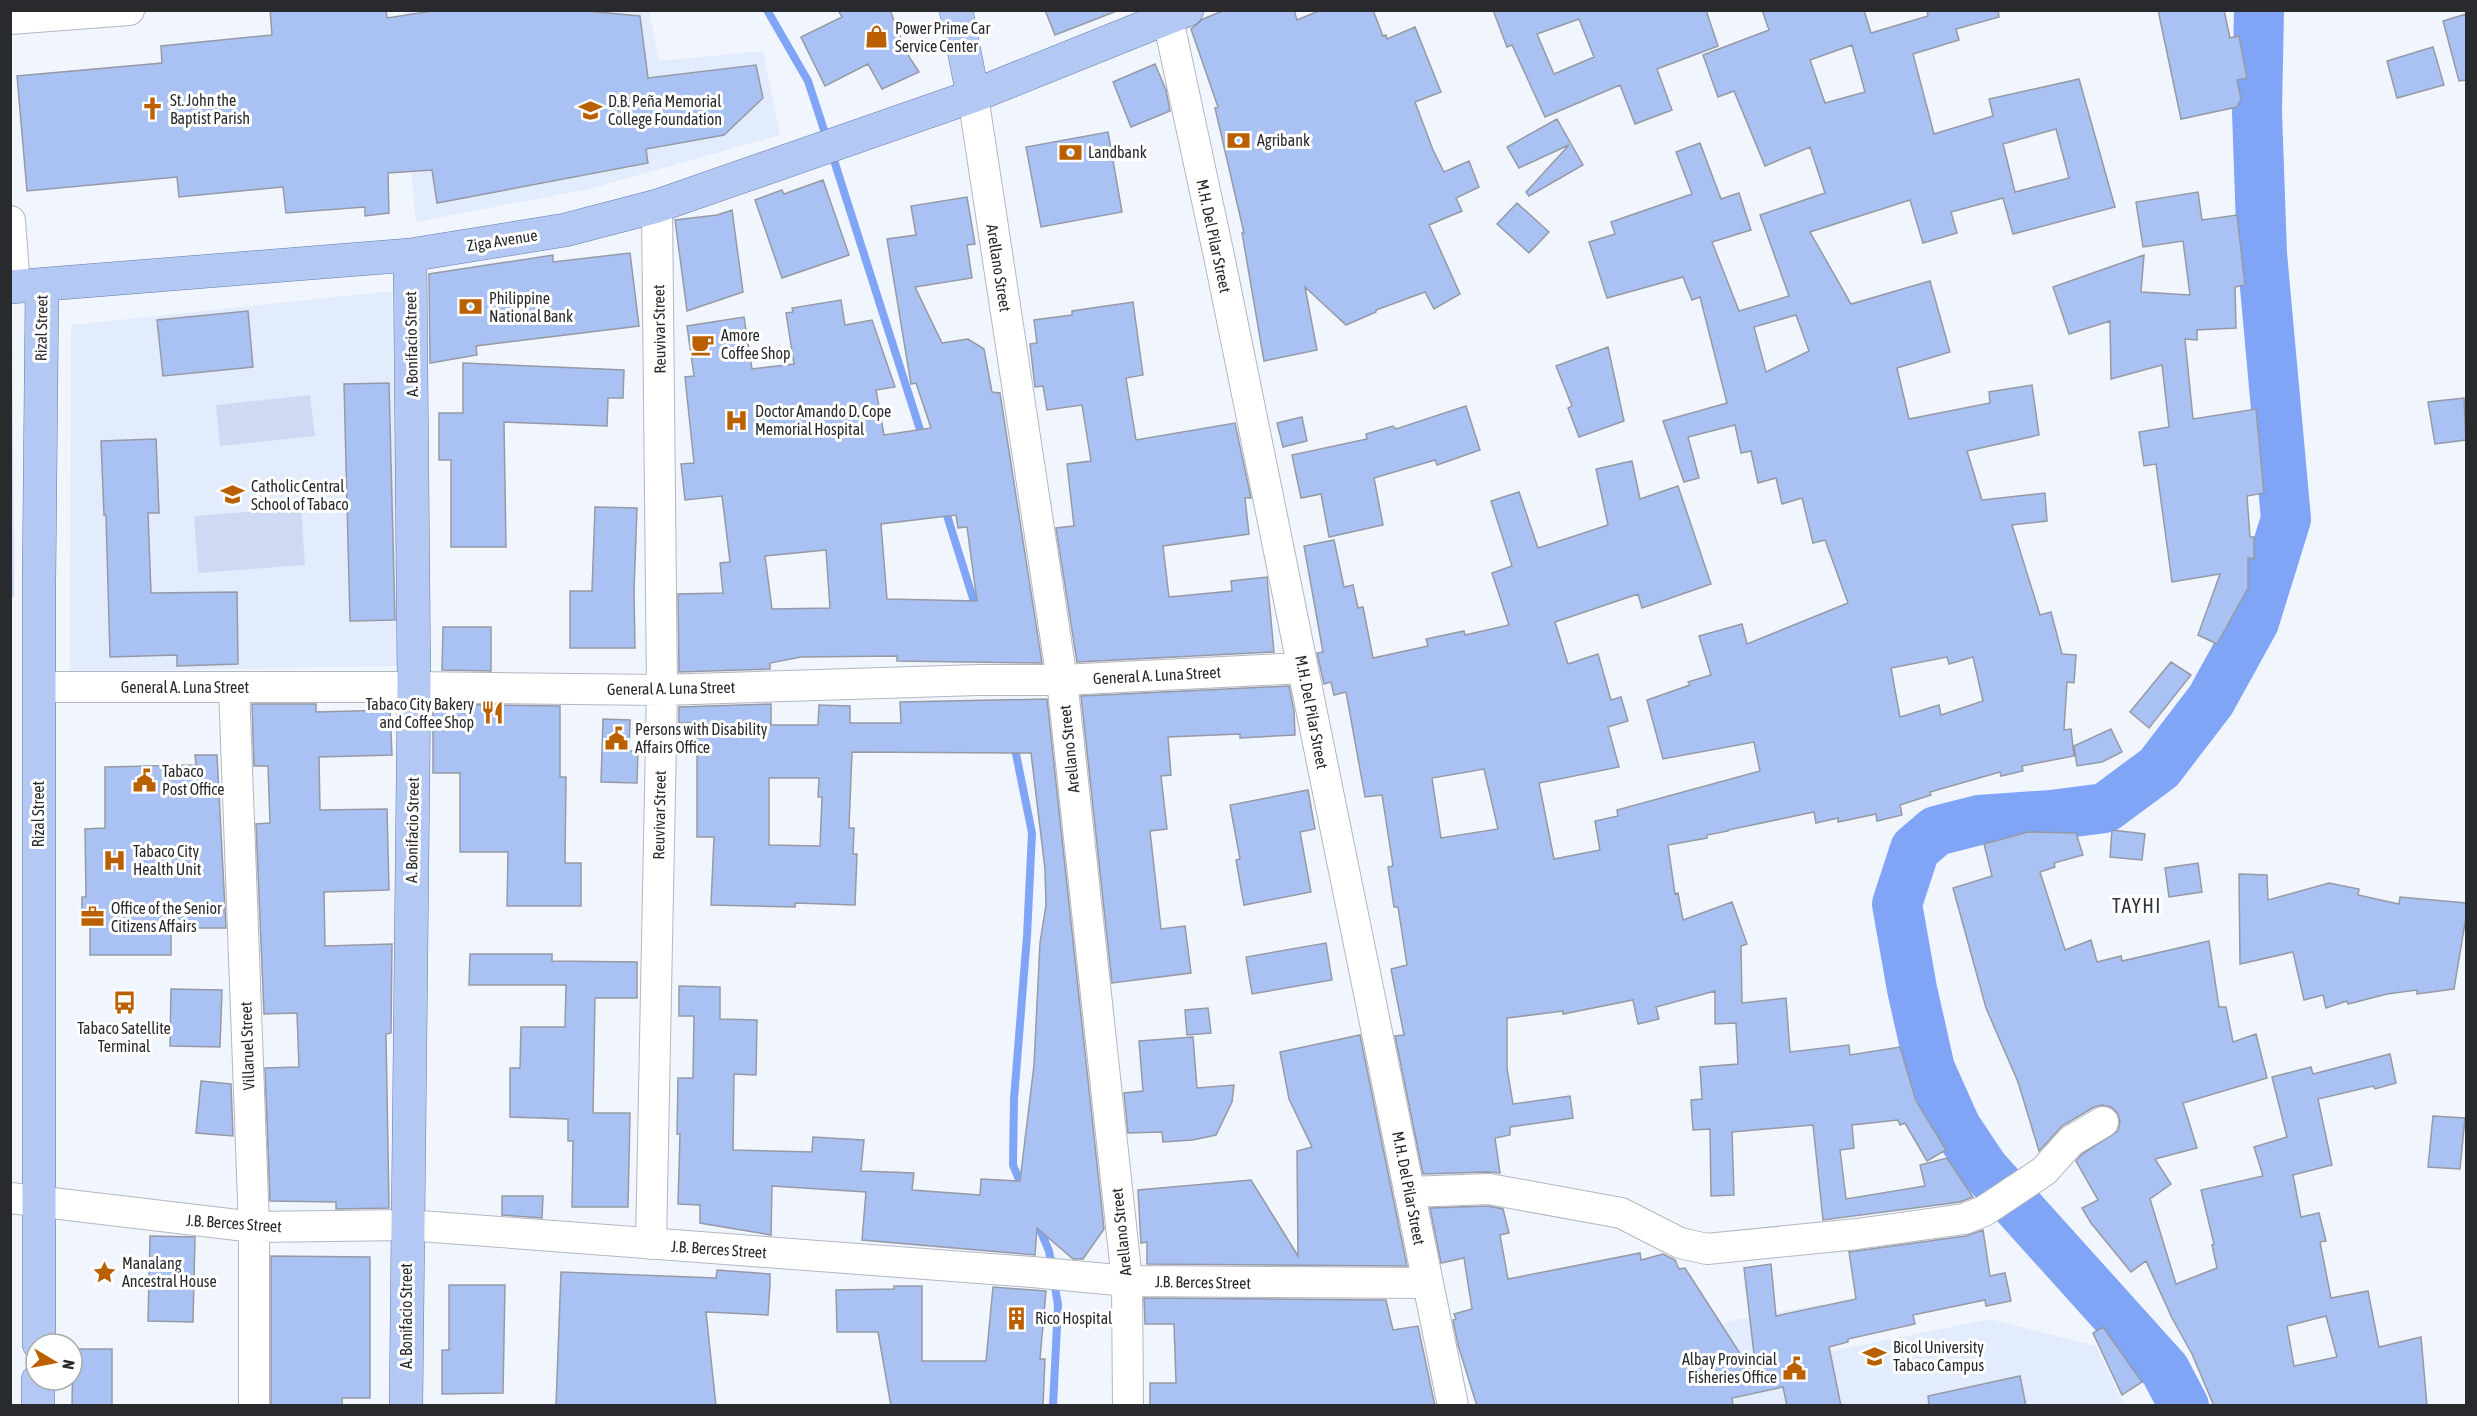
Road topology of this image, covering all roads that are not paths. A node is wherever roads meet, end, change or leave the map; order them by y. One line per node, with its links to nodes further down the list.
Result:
1 (129, 10): 4 (street)
2 (956, 10): 5 (main road)
3 (1178, 15): 5 (main road, Ziga Avenue); 10 (street, M.H. Del Pilar Street)
4 (10, 19)
5 (973, 96): 6 (main road, Ziga Avenue); 11 (street, Arellano Street)
6 (657, 207): 8 (main road, Ziga Avenue); 15 (street, Reuvivar Street)
7 (10, 221): 9 (street)
8 (410, 255): 9 (main road, Ziga Avenue); 14 (main road, A. Bonifacio Street)
9 (22, 286): 12 (main road, Rizal Street)
10 (1304, 668): 11 (street, General A. Luna Street); 17 (street, M.H. Del Pilar Street)
11 (1062, 680): 15 (street, General A. Luna Street); 22 (street, Arellano Street)
12 (38, 687): 13 (street, General A. Luna Street); 18 (main road, Rizal Street)
13 (234, 687): 14 (street, General A. Luna Street); 20 (street, Villaruel Street)
14 (414, 687): 15 (street, General A. Luna Street); 19 (main road, A. Bonifacio Street)
15 (662, 690): 21 (street, Reuvivar Street)
16 (2103, 1122): 17 (street)
17 (1409, 1192): 23 (street, M.H. Del Pilar Street)
18 (25, 1200): 20 (street, J.B. Berces Street); 24 (main road, Rizal Street)
19 (407, 1225): 20 (street, J.B. Berces Street); 21 (street, J.B. Berces Street); 26 (main road, A. Bonifacio Street)
20 (254, 1227): 25 (street, Villaruel Street)
21 (651, 1244): 22 (street, J.B. Berces Street)
22 (1126, 1281): 23 (street, J.B. Berces Street); 27 (street, Arellano Street)
23 (1428, 1283): 28 (street, M.H. Del Pilar Street)
24 (38, 1332)
25 (254, 1406)
26 (406, 1406)
27 (1128, 1406)
28 (1453, 1406)

